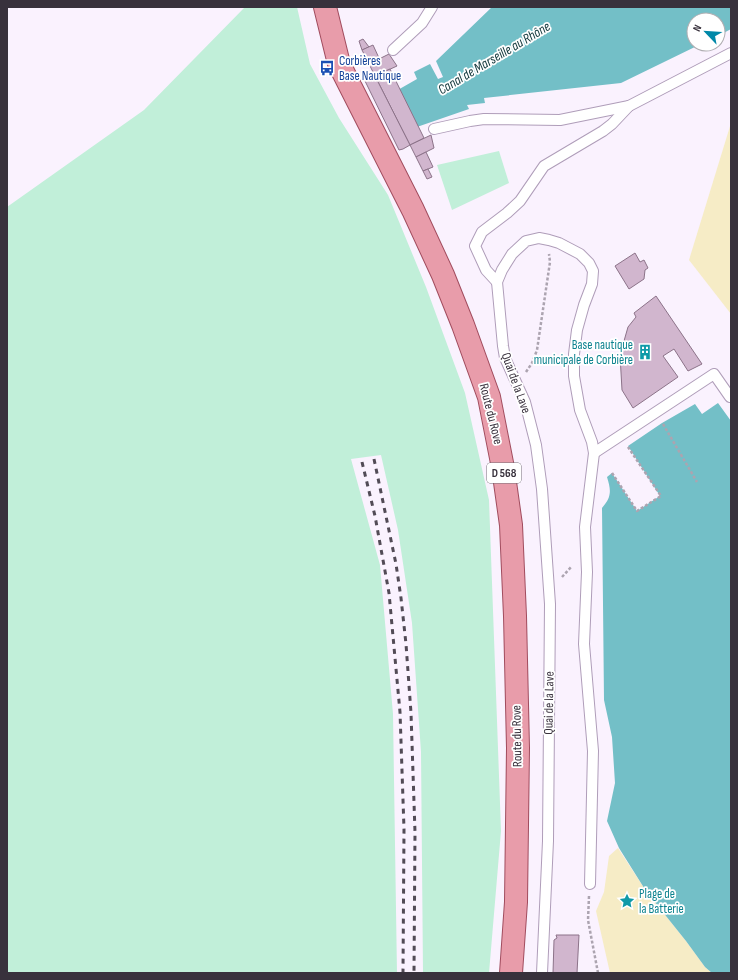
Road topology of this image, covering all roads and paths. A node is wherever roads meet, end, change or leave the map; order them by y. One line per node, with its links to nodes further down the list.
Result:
1 (325, 7): 19 (main road, Route du Rove / D 568)
2 (432, 7): 3 (lane)
3 (393, 50)
4 (731, 53): 5 (lane)
5 (629, 106): 6 (lane); 8 (lane)
6 (434, 129)
7 (550, 262): 9 (path)
8 (497, 282): 13 (lane); 20 (lane, Quai de la Lave)
9 (532, 363)
10 (730, 397): 13 (lane)
11 (668, 419): 15 (path)
12 (633, 442): 14 (path)
13 (594, 453): 16 (lane)
14 (612, 473)
15 (697, 482)
16 (586, 558): 17 (path); 18 (lane)
17 (559, 582)
18 (590, 884): 21 (path)
19 (512, 973)
20 (542, 973)
21 (598, 973)

